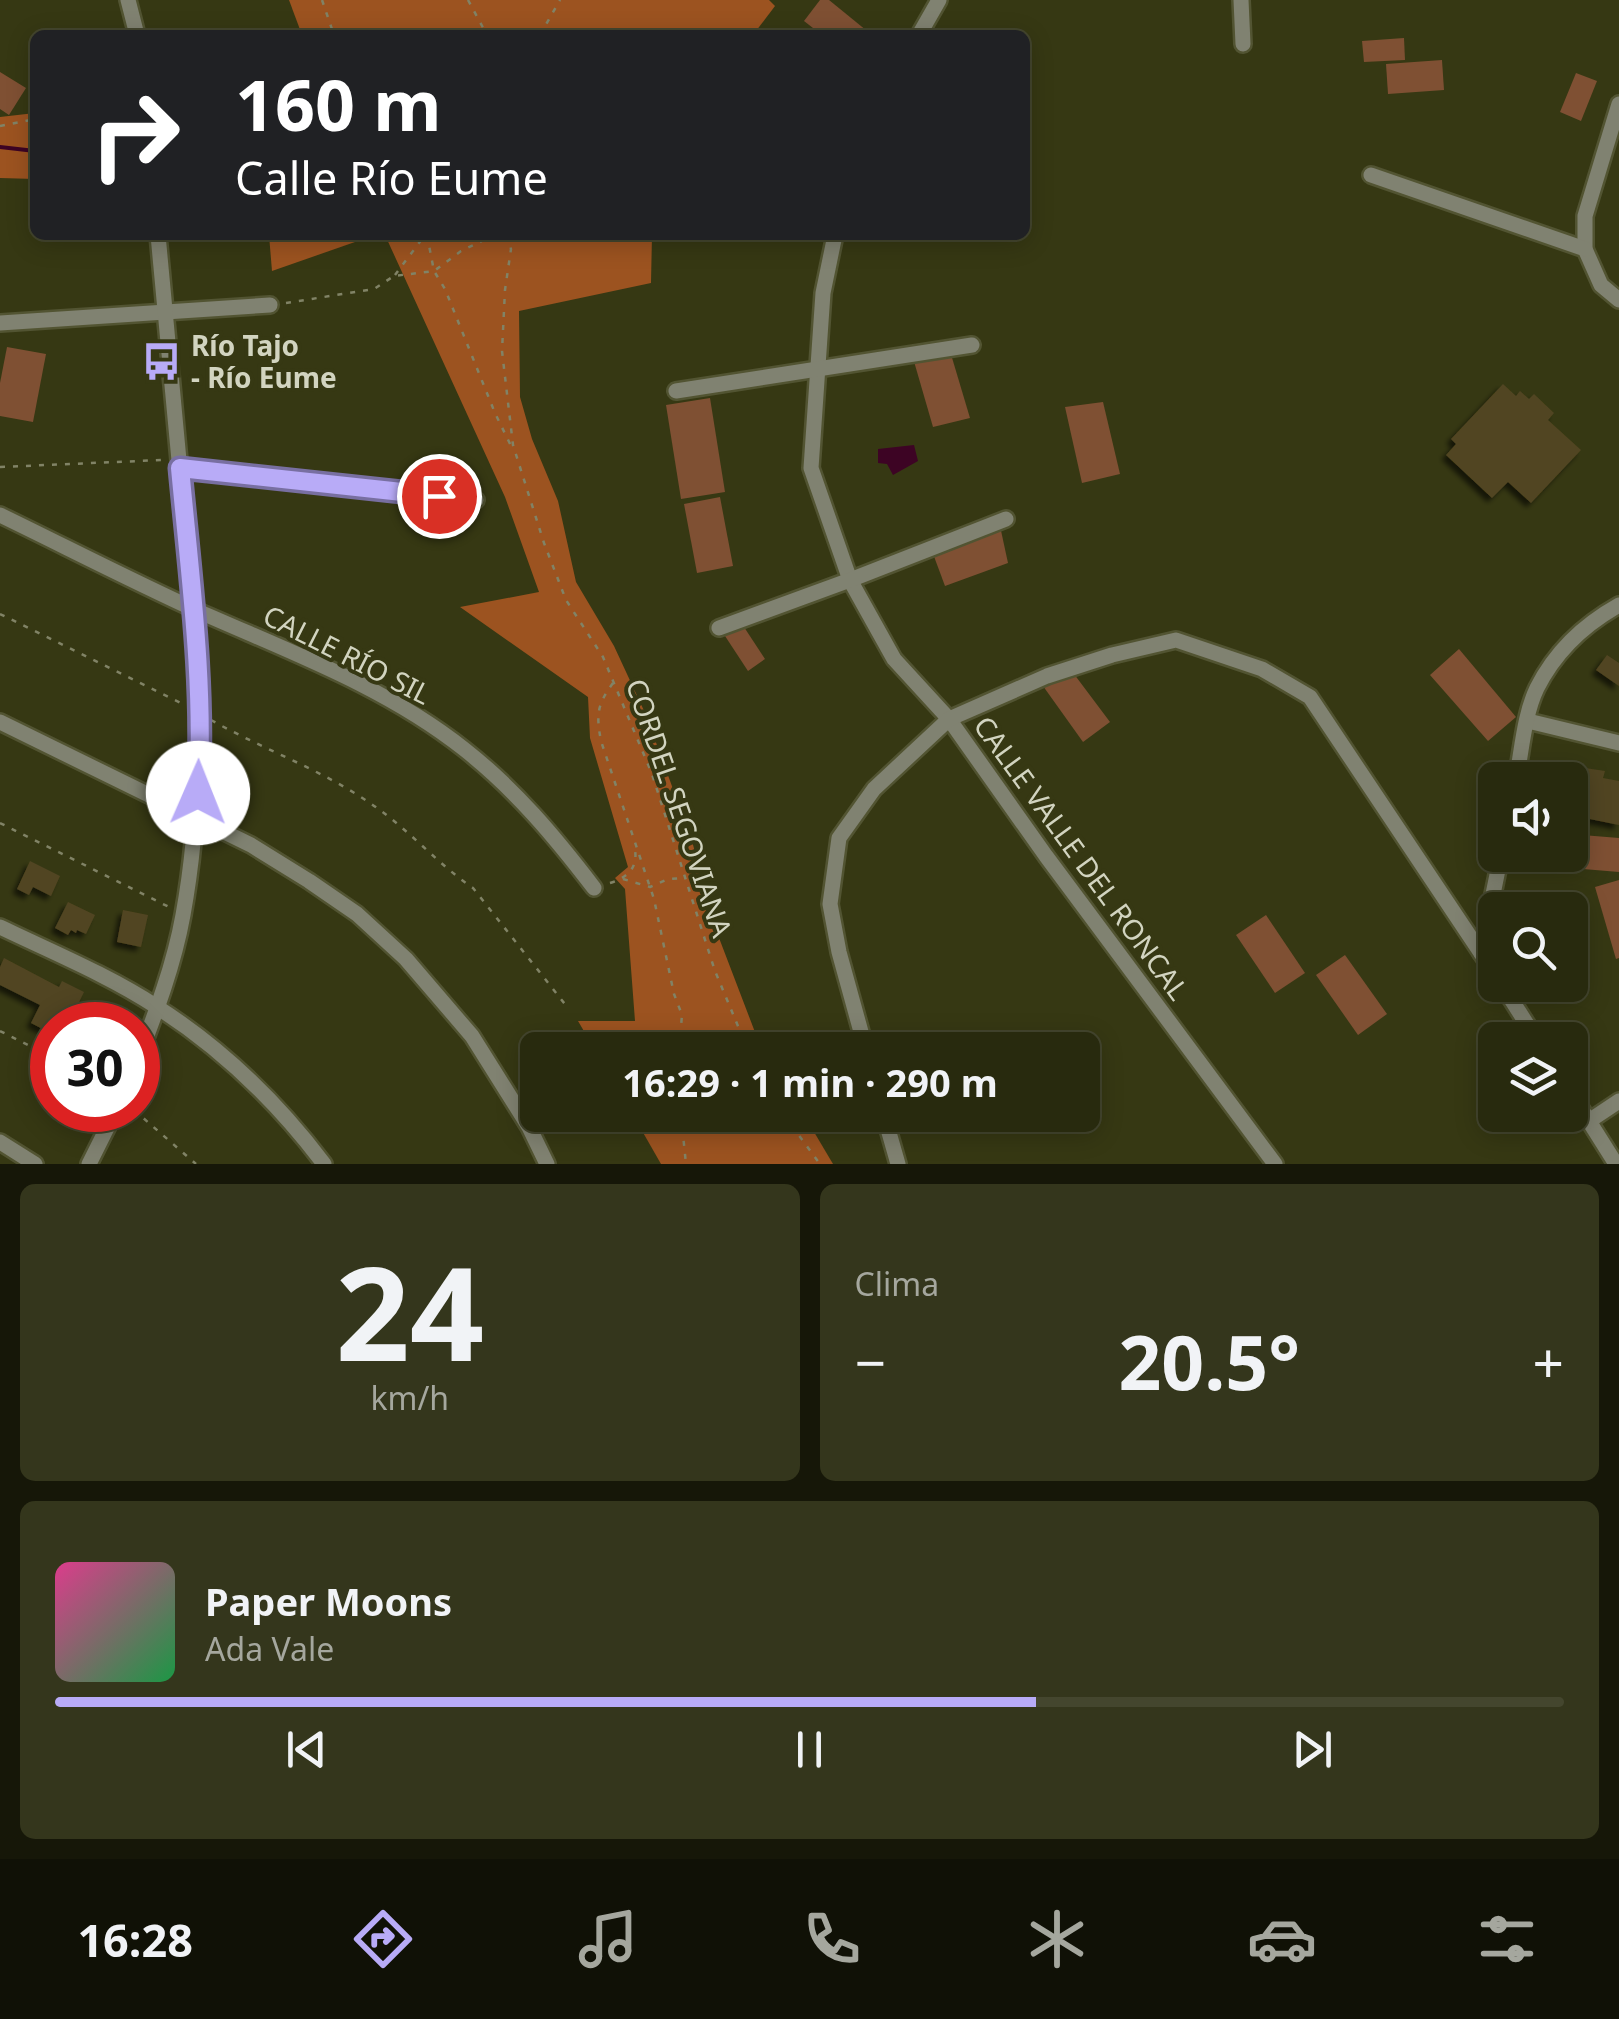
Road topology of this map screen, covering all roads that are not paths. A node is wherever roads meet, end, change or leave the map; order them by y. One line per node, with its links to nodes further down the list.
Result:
1 (128, 0): 4 (street)
2 (939, 0): 5 (street)
3 (1241, 0): 6 (street)
4 (136, 30)
5 (922, 30)
6 (1243, 44)
7 (1619, 104): 11 (street)
8 (1371, 175): 11 (street)
9 (159, 240): 14 (street)
10 (835, 240): 17 (street, CALLE VALLE DEL RONCAL)
11 (1585, 249): 12 (street)
12 (1619, 300)
13 (270, 305): 14 (street)
14 (166, 312): 15 (street); 19 (street)
15 (0, 323)
16 (972, 344): 17 (street)
17 (816, 369): 18 (street); 23 (street, CALLE VALLE DEL RONCAL)
18 (676, 392)
19 (179, 463): 20 (street); 25 (street)
20 (476, 500)
21 (0, 514): 25 (street, CALLE RÍO SIL)
22 (1006, 519): 23 (street)
23 (850, 580): 26 (street); 27 (street, CALLE VALLE DEL RONCAL)
24 (1619, 605): 28 (street)
25 (194, 609): 32 (street); 33 (street, CALLE RÍO SIL)
26 (719, 628)
27 (949, 719): 35 (street); 39 (street); 50 (street, CALLE VALLE DEL RONCAL)
28 (1528, 721): 30 (street); 31 (street)
29 (0, 722): 32 (street)
30 (1619, 743)
31 (1520, 762)
32 (197, 818): 37 (street); 48 (street)
33 (594, 888)
34 (0, 927): 36 (street)
35 (1478, 949)
36 (148, 1002)
37 (160, 1002)
38 (160, 1010): 47 (street)
39 (861, 1032)
40 (1619, 1101): 41 (street)
41 (1589, 1121): 51 (street)
42 (105, 1132): 46 (street)
43 (889, 1132): 49 (street)
44 (0, 1142): 45 (street)
45 (36, 1164)
46 (89, 1164)
47 (324, 1164)
48 (547, 1164)
49 (898, 1164)
50 (1274, 1164)
51 (1616, 1164)

